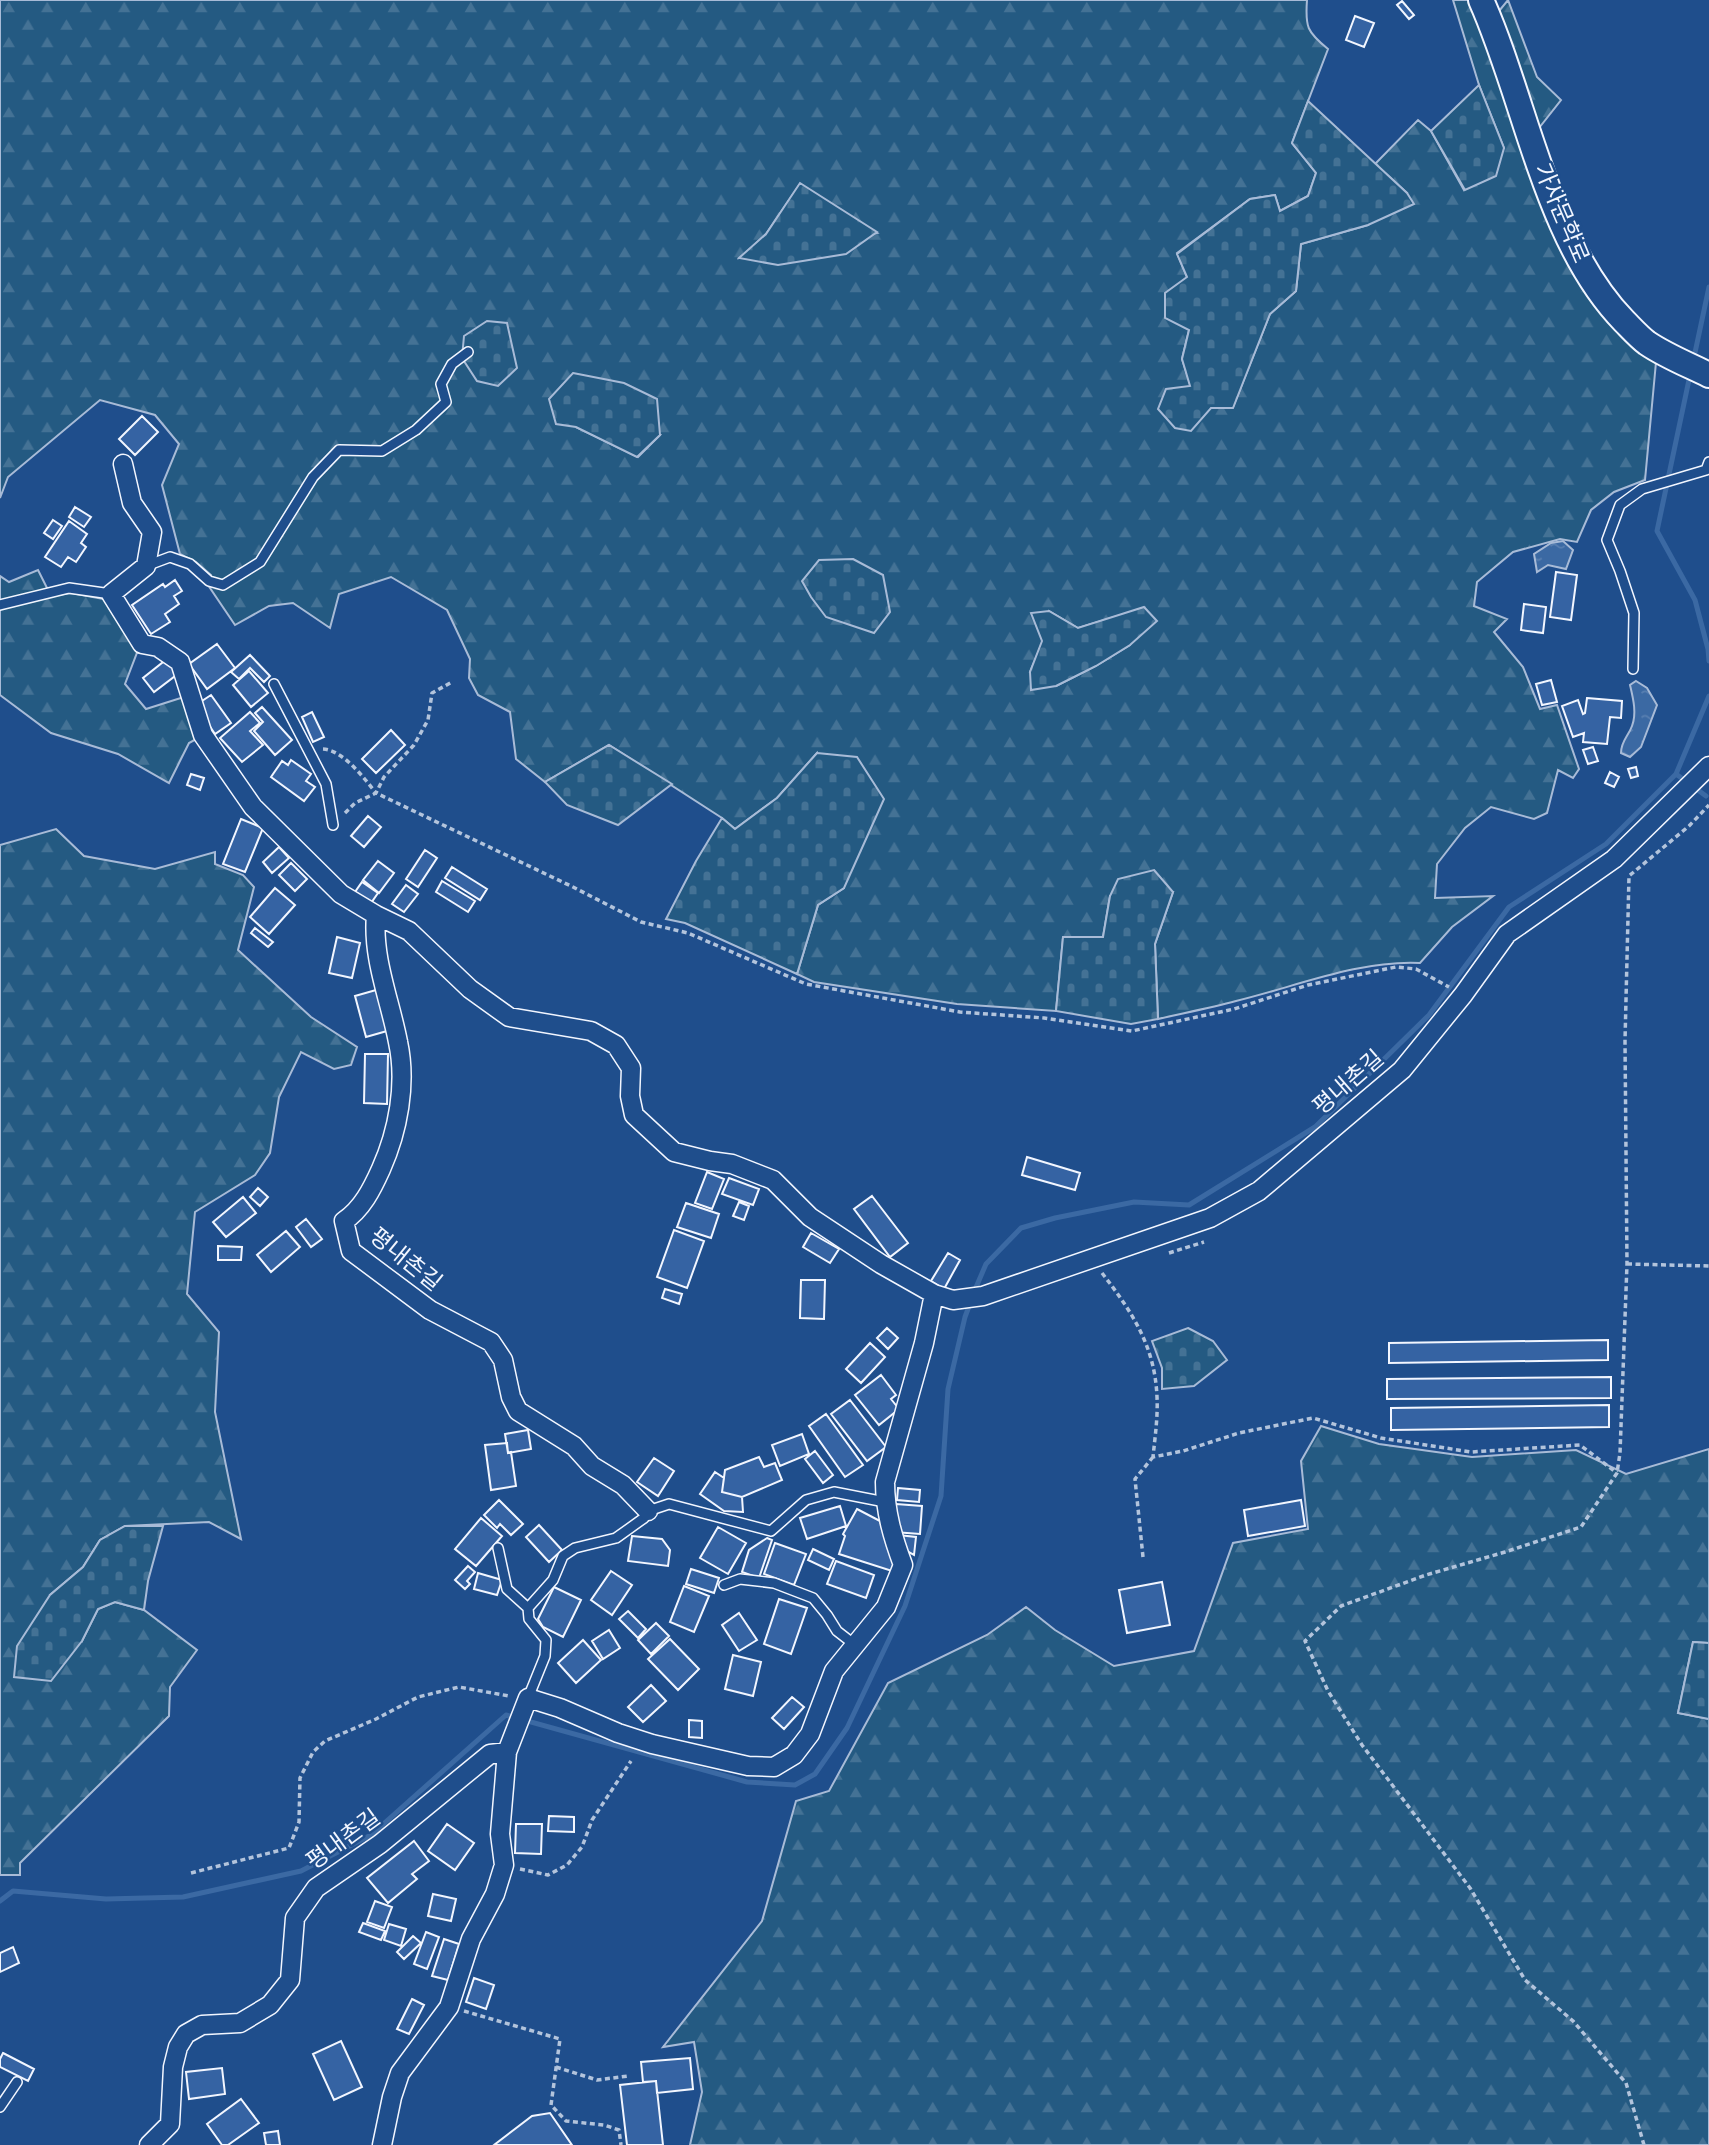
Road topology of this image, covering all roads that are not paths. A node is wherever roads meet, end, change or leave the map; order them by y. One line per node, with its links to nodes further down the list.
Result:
1 (1481, 0): 3 (main road, 가사문학로)
2 (468, 352): 6 (lane)
3 (1709, 375)
4 (123, 464): 6 (street)
5 (1705, 468): 9 (lane)
6 (146, 566): 7 (street)
7 (111, 594): 8 (lane); 13 (street, 평내촌길)
8 (0, 605)
9 (1633, 669)
10 (274, 684): 12 (lane)
11 (1709, 766): 14 (street, 평내촌길)
12 (333, 825)
13 (376, 915): 14 (street, 평내촌길); 16 (street, 평내촌길)
14 (934, 1294): 15 (street)
15 (885, 1502): 16 (lane); 20 (street)
16 (648, 1511): 19 (lane)
17 (498, 1548): 19 (lane)
18 (724, 1585): 20 (lane)
19 (528, 1608): 21 (lane)
20 (855, 1645): 21 (street)
21 (527, 1703): 22 (street)
22 (511, 1744): 25 (street, 평내촌길); 26 (street)
23 (17, 2081): 24 (lane)
24 (0, 2107)
25 (149, 2145)
26 (382, 2145)

